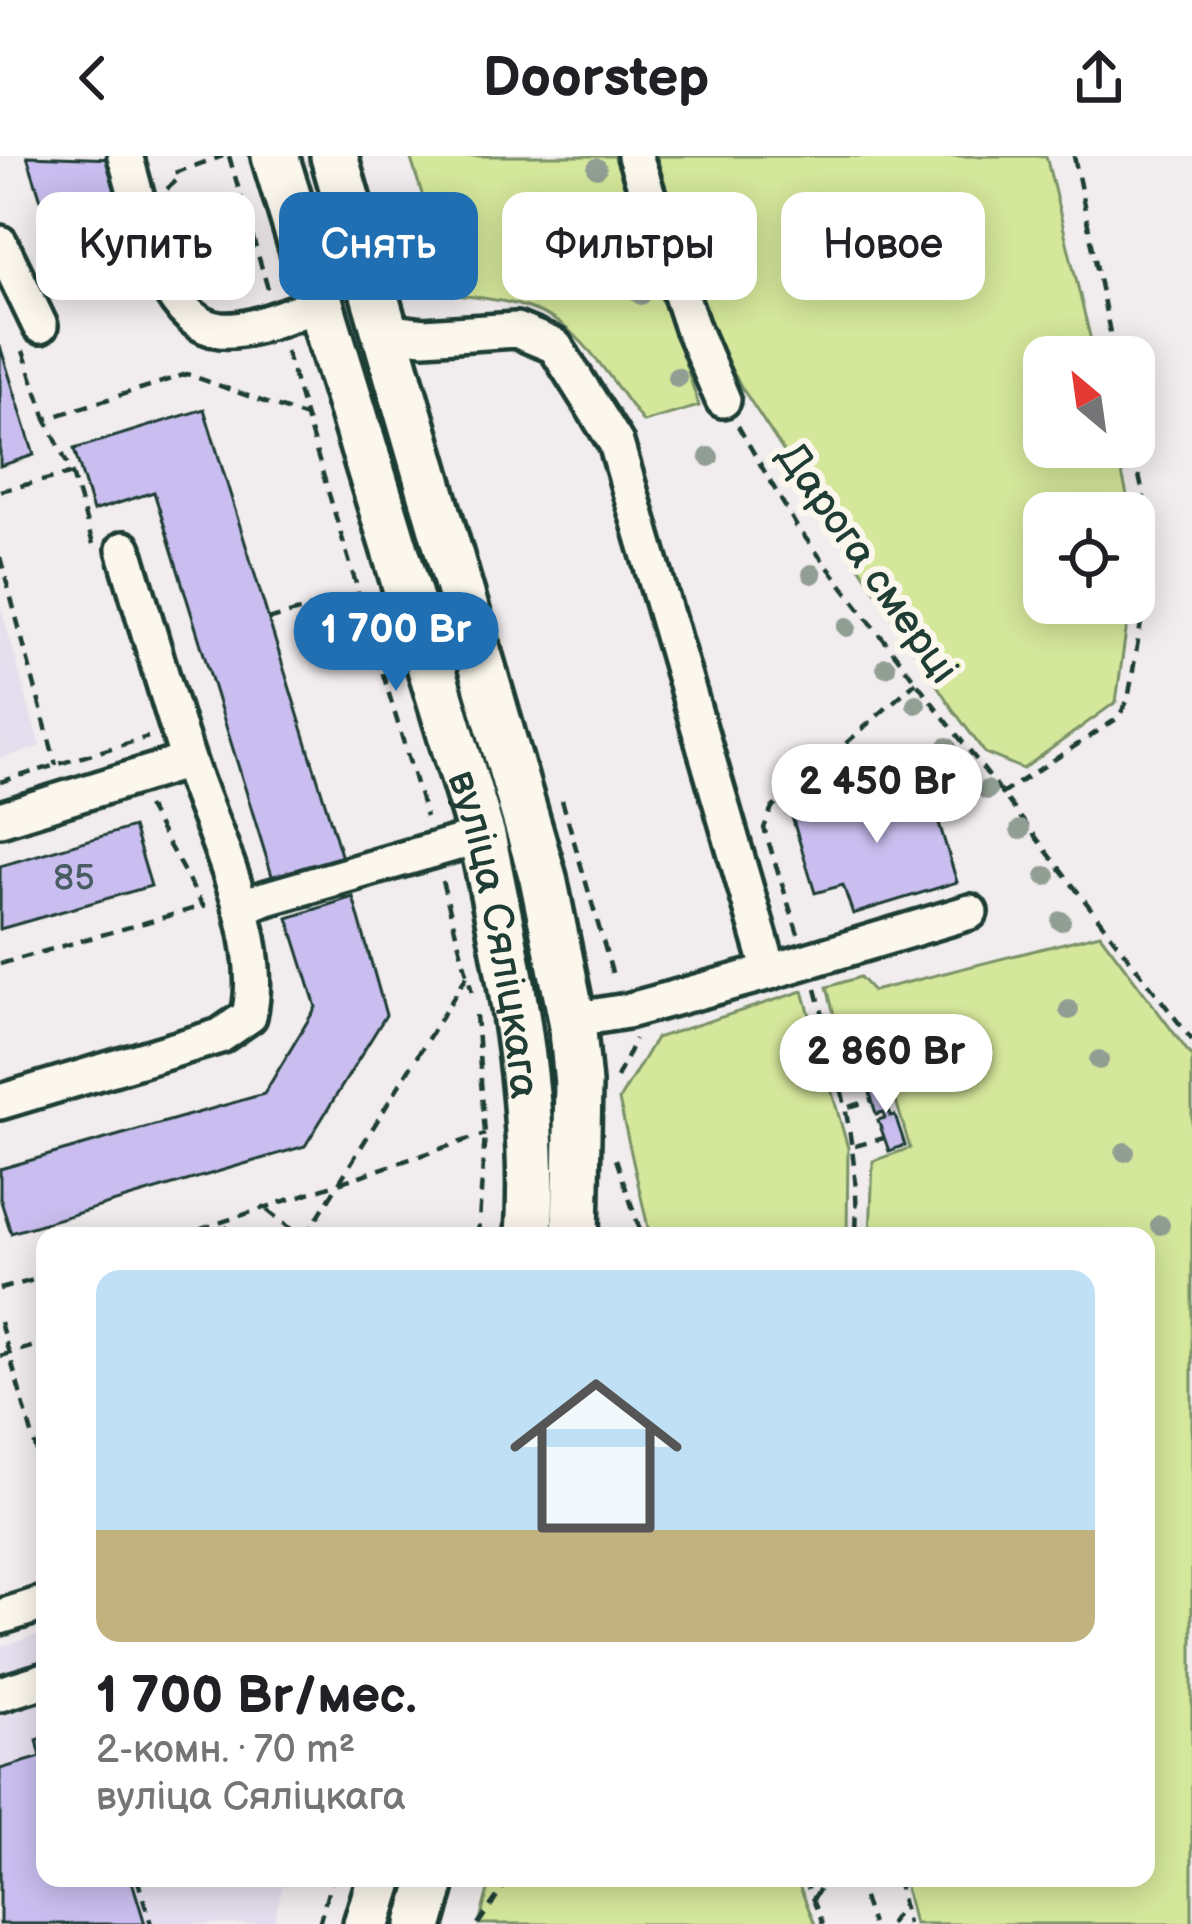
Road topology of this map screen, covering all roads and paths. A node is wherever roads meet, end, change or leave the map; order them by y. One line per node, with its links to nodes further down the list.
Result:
1 (125, 156): 7 (street)
2 (226, 156): 8 (path); 13 (path)
3 (275, 156): 12 (main road, вуліца Сяліцкага)
4 (334, 156): 15 (main road, вуліца Сяліцкага)
5 (635, 156): 17 (street)
6 (1074, 156): 16 (path)
7 (136, 192)
8 (164, 192)
9 (0, 244): 14 (street)
10 (56, 300): 14 (path)
11 (178, 300): 13 (street)
12 (320, 304): 13 (street); 30 (main road, вуліца Сяліцкага)
13 (277, 317): 23 (path)
14 (36, 320)
15 (382, 331): 37 (street); 39 (main road, вуліца Сяліцкага)
16 (1111, 336)
17 (723, 400): 25 (path, Дарога смерці)
18 (1137, 468): 28 (path)
19 (72, 474): 20 (path)
20 (0, 491)
21 (124, 549): 26 (street)
22 (0, 557): 27 (path)
23 (361, 593): 24 (path); 31 (path)
24 (268, 620)
25 (916, 682): 28 (path, Дарога смерці); 35 (path)
26 (188, 761): 29 (street); 32 (street)
27 (56, 766)
28 (1000, 795): 40 (path, Дарога смерці)
29 (0, 818)
30 (482, 836): 31 (street); 56 (main road, вуліца Сяліцкага)
31 (435, 853): 32 (street); 38 (path)
32 (240, 906): 42 (street)
33 (203, 907): 36 (path)
34 (970, 912): 35 (street)
35 (807, 962): 37 (street); 43 (path)
36 (0, 964)
37 (770, 973): 39 (street)
38 (468, 974): 44 (path); 48 (path)
39 (572, 1020): 57 (main road, вуліца Сяліцкага)
40 (1192, 1040)
41 (872, 1100): 43 (path)
42 (0, 1102)
43 (848, 1108): 46 (path)
44 (485, 1134): 48 (path); 55 (path)
45 (884, 1138): 46 (path)
46 (855, 1146): 59 (path)
47 (616, 1159): 58 (path)
48 (338, 1184): 49 (path); 54 (path)
49 (266, 1210): 50 (path); 53 (path)
50 (233, 1220): 51 (path); 52 (path)
51 (210, 1227)
52 (228, 1227)
53 (290, 1227)
54 (309, 1227)
55 (479, 1227)
56 (529, 1227)
57 (575, 1227)
58 (639, 1227)
59 (856, 1227)
60 (36, 1279): 61 (path)
61 (0, 1289)
62 (0, 1322): 64 (path)
63 (36, 1346): 64 (path)
64 (9, 1354): 65 (path); 66 (path)
65 (0, 1356)
66 (36, 1448)
67 (36, 1606): 68 (street)
68 (0, 1617)
69 (36, 1683): 70 (street)
70 (0, 1694)
71 (140, 1887): 82 (path)
72 (329, 1887): 83 (path)
73 (377, 1887): 84 (main road)
74 (430, 1887): 85 (main road)
75 (504, 1887): 86 (path)
76 (808, 1887): 80 (path)
77 (821, 1887): 80 (path)
78 (859, 1887): 88 (path)
79 (899, 1887): 81 (path)
80 (813, 1899): 87 (path)
81 (903, 1904): 89 (path); 90 (path)
82 (152, 1924)
83 (318, 1924)
84 (367, 1924)
85 (420, 1924)
86 (478, 1924)
87 (823, 1924)
88 (872, 1924)
89 (889, 1924)
90 (907, 1924)

